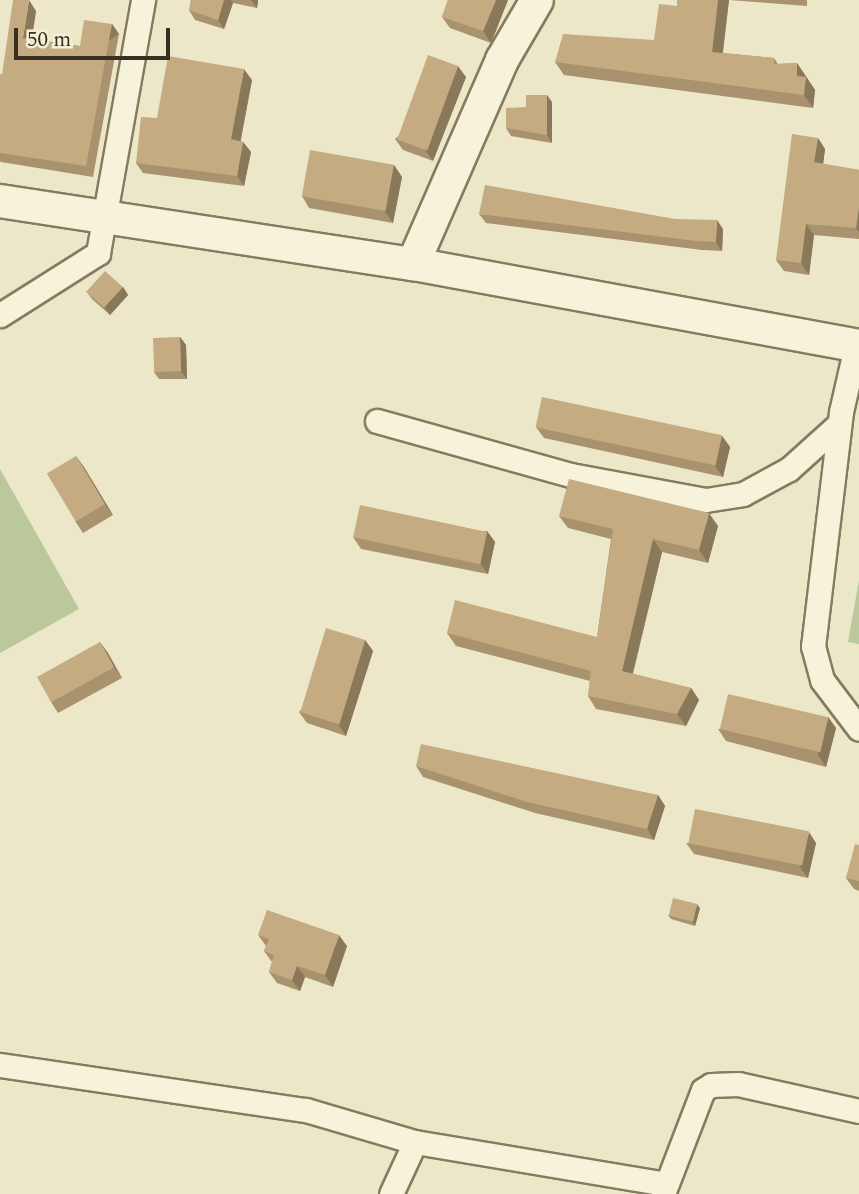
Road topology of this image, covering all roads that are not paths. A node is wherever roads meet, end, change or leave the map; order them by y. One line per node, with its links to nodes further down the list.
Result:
1 (537, 0): 5 (street)
2 (138, 1): 4 (street)
3 (0, 201): 4 (street)
4 (108, 220): 5 (street); 6 (street)
5 (413, 264): 7 (street)
6 (0, 314)
7 (858, 346): 9 (street)
8 (377, 421): 9 (street)
9 (839, 424): 10 (street)
10 (859, 729)
11 (0, 1065): 13 (street)
12 (859, 1111): 14 (street)
13 (415, 1142): 14 (street); 15 (street)
14 (664, 1189)
15 (391, 1194)

